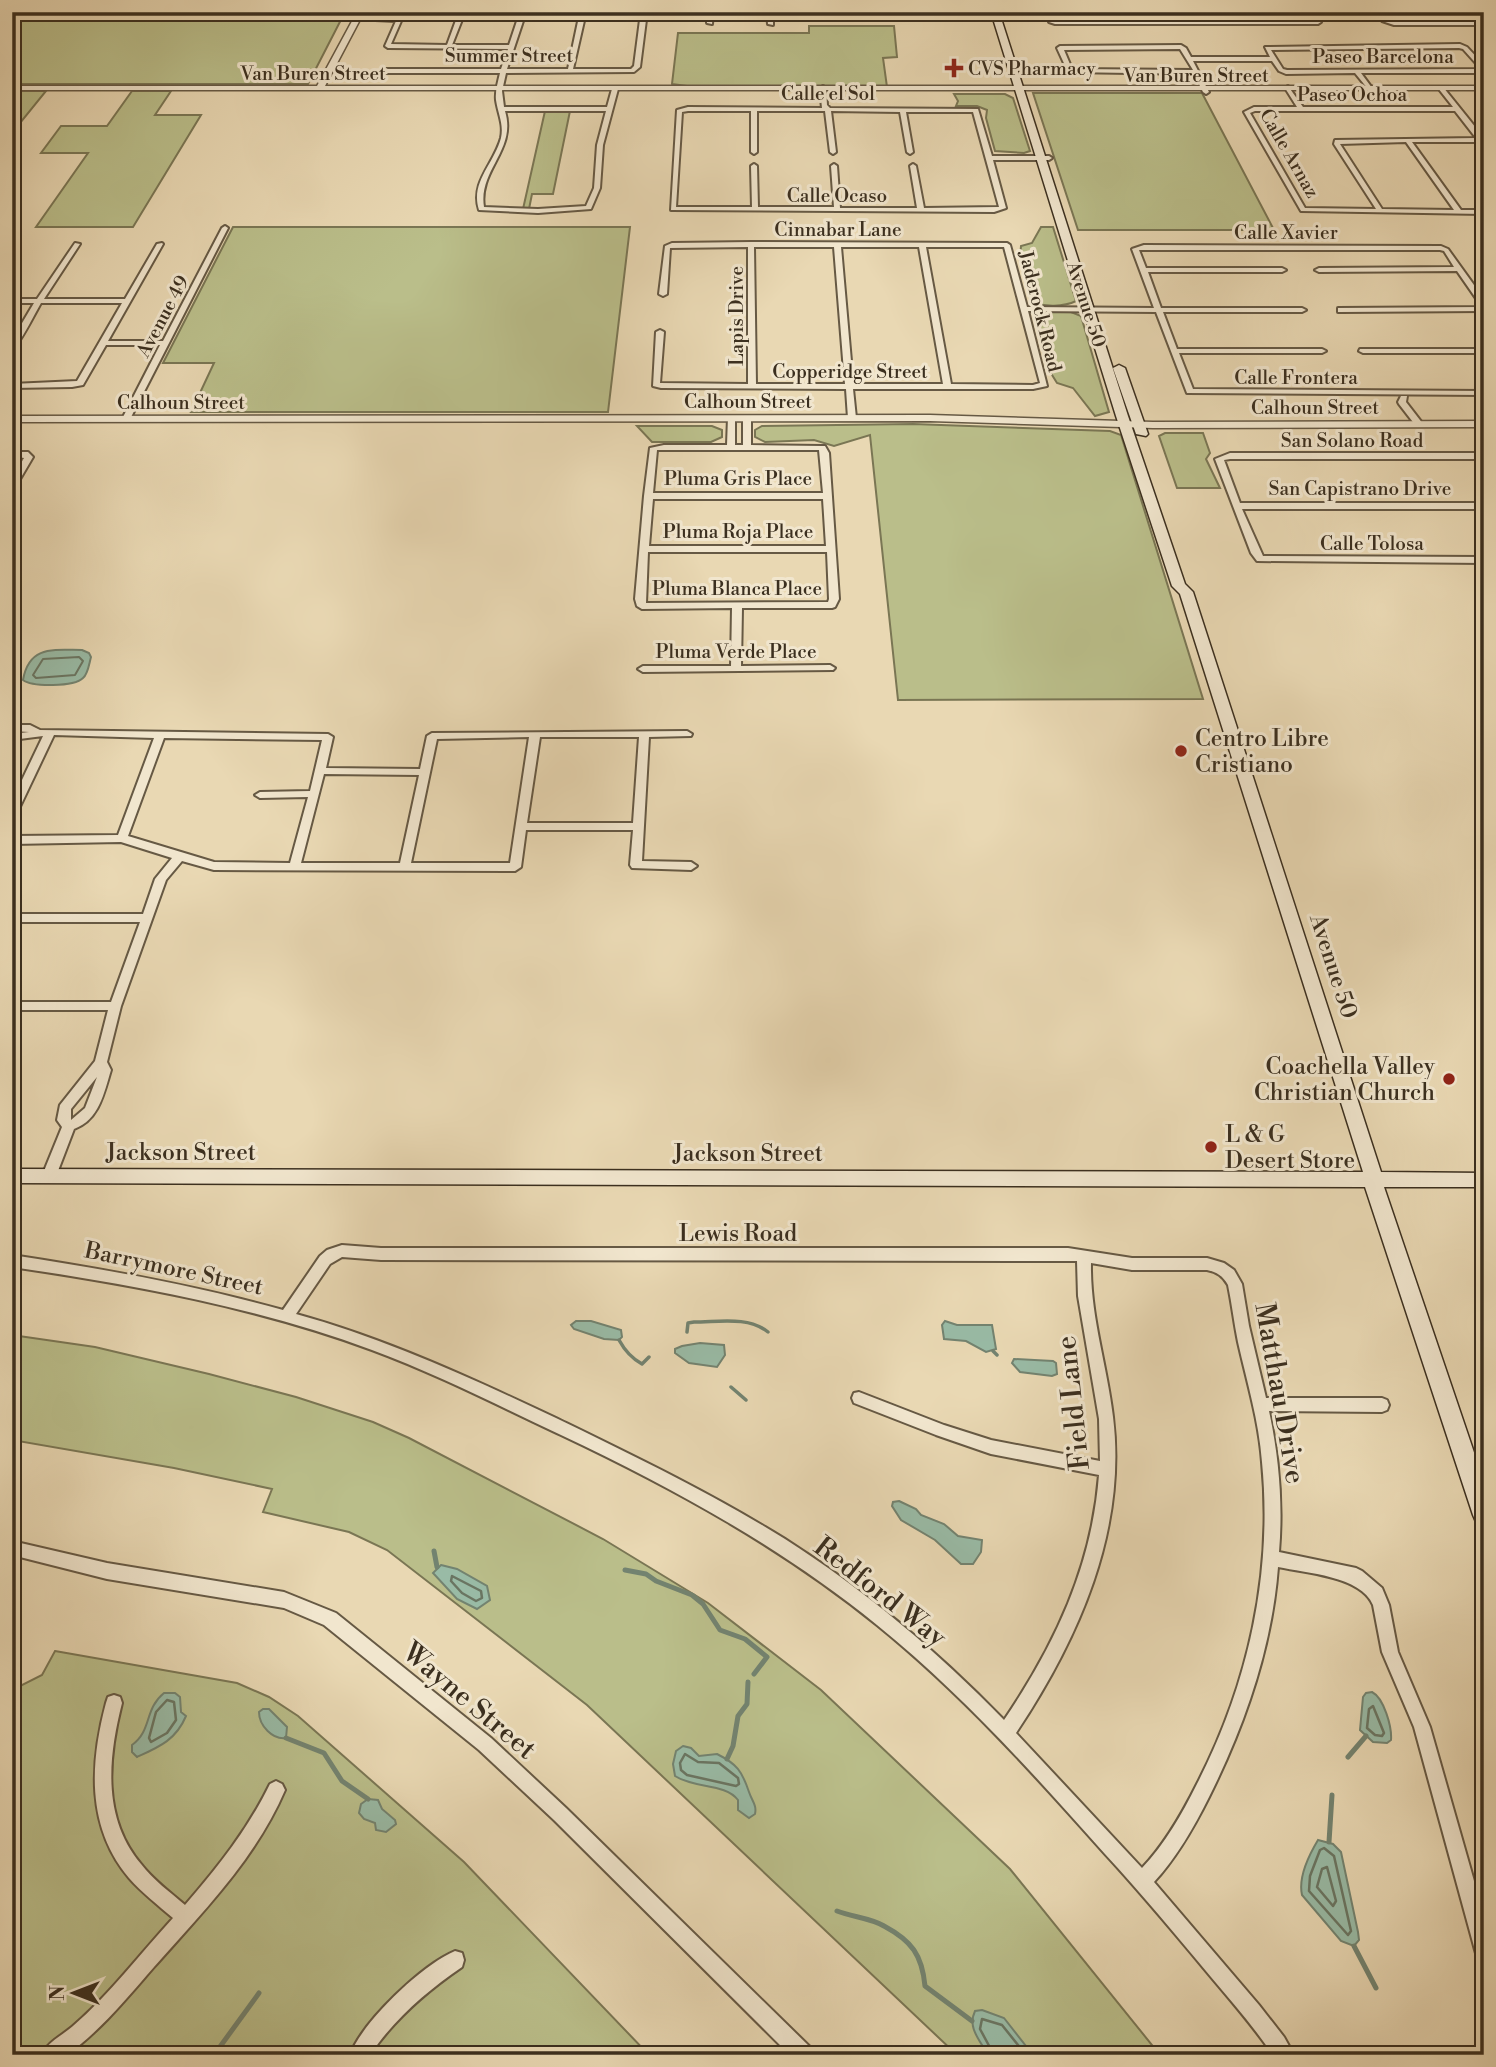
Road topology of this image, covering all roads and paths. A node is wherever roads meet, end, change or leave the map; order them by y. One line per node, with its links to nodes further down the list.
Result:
1 (462, 12): 25 (street)
2 (523, 12): 26 (street)
3 (583, 12): 35 (street)
4 (644, 12): 31 (street)
5 (710, 12): 21 (street)
6 (770, 12): 22 (street)
7 (995, 12): 28 (main road, Avenue 50)
8 (1006, 12): 28 (main road)
9 (1048, 12): 18 (street)
10 (1114, 12): 18 (street)
11 (1180, 12): 19 (street)
12 (1247, 12): 20 (street)
13 (1313, 12): 20 (street)
14 (1378, 12): 23 (street)
15 (1444, 12): 23 (street)
16 (359, 15): 17 (street); 40 (street)
17 (401, 15): 25 (street)
18 (1119, 22): 19 (street)
19 (1186, 22): 20 (street)
20 (1253, 22)
21 (710, 23)
22 (771, 23)
23 (1454, 23): 24 (street)
24 (1484, 23)
25 (449, 47): 26 (street)
26 (512, 47): 34 (street)
27 (1061, 47): 29 (street); 36 (street)
28 (1007, 50): 43 (main road, Avenue 50); 43 (main road, Avenue 50)
29 (1189, 59): 30 (street); 37 (street)
30 (1274, 59): 32 (street); 38 (street, Paseo Barcelona)
31 (636, 70): 35 (street, Summer Street)
32 (1484, 70): 38 (street, Paseo Barcelona)
33 (383, 71): 34 (street, Summer Street)
34 (505, 71): 35 (street, Summer Street); 41 (street)
35 (570, 71)
36 (1070, 71): 37 (street)
37 (1196, 72): 45 (street)
38 (1357, 72): 47 (street)
39 (12, 88): 40 (street, Van Buren Street)
40 (319, 89): 41 (street, Van Buren Street)
41 (499, 89): 42 (street, Van Buren Street); 50 (street)
42 (615, 89): 44 (street, Van Buren Street); 51 (street)
43 (1024, 89): 44 (street, Van Buren Street); 45 (street, Van Buren Street); 64 (main road, Avenue 50)
44 (827, 90): 53 (street)
45 (1205, 90): 46 (street, Van Buren Street)
46 (1284, 90): 47 (street, Van Buren Street); 55 (street); 56 (street)
47 (1370, 90): 48 (street, Van Buren Street)
48 (1438, 90): 49 (street, Van Buren Street); 57 (street)
49 (1484, 90)
50 (503, 109): 51 (street); 51 (street)
51 (610, 109)
52 (754, 109): 53 (street, Calle el Sol); 61 (street); 69 (street, Calle el Sol)
53 (828, 109): 54 (street, Calle el Sol); 62 (street)
54 (902, 109): 63 (street); 65 (street, Calle el Sol)
55 (1292, 109): 56 (street, Paseo Ochoa); 58 (street, Paseo Ochoa)
56 (1301, 109): 57 (street, Paseo Ochoa)
57 (1455, 109): 60 (street)
58 (1248, 110): 73 (street, Calle Arnaz)
59 (1407, 140): 60 (street); 73 (street); 74 (street)
60 (1482, 141)
61 (754, 152)
62 (833, 152)
63 (910, 152)
64 (1044, 156): 65 (street); 93 (main road, Avenue 50)
65 (990, 157): 72 (street, Calle Ocaso)
66 (754, 166): 70 (street)
67 (834, 166): 71 (street)
68 (912, 166): 72 (street)
69 (673, 209): 70 (street, Calle Ocaso)
70 (755, 210): 71 (street, Calle Ocaso)
71 (837, 210): 72 (street, Calle Ocaso)
72 (920, 210)
73 (1381, 212): 74 (street)
74 (1459, 212): 75 (street)
75 (1484, 212)
76 (225, 228): 99 (street, Avenue 49)
77 (77, 244): 89 (street)
78 (160, 244): 90 (street)
79 (751, 244): 80 (street, Cinnabar Lane); 87 (street, Cinnabar Lane); 106 (street, Lapis Drive)
80 (837, 244): 81 (street, Cinnabar Lane); 107 (street)
81 (922, 244): 82 (street, Cinnabar Lane); 108 (street)
82 (1007, 245): 92 (street, Jaderock Road)
83 (1460, 269): 84 (street, Calle Xavier); 86 (street); 91 (street)
84 (1143, 270): 85 (street); 94 (street)
85 (1282, 270)
86 (1319, 270)
87 (663, 294)
88 (12, 301): 89 (street)
89 (39, 301): 90 (street); 100 (street)
90 (127, 301): 98 (street)
91 (1484, 307): 96 (street)
92 (1025, 309): 93 (street); 109 (street, Jaderock Road)
93 (1099, 309): 94 (street); 119 (main road, Avenue 50)
94 (1155, 310): 95 (street); 101 (street)
95 (1301, 310)
96 (1341, 310)
97 (660, 332): 106 (street, Copperidge Street)
98 (103, 343): 99 (street); 105 (street)
99 (166, 343): 115 (street, Avenue 49)
100 (12, 348)
101 (1174, 351): 102 (street); 110 (street)
102 (1322, 351)
103 (1363, 351): 104 (street)
104 (1484, 351)
105 (12, 386)
106 (752, 386): 107 (street, Copperidge Street)
107 (850, 386): 108 (street, Copperidge Street); 113 (street)
108 (947, 386): 109 (street, Copperidge Street)
109 (1043, 386)
110 (1190, 391): 112 (street, Calle Frontera)
111 (1484, 393): 112 (street)
112 (1403, 396): 118 (street)
113 (852, 418): 117 (street, Calhoun Street); 119 (street, Calhoun Street)
114 (12, 419): 115 (street, Calhoun Street)
115 (126, 419): 116 (street, Calhoun Street)
116 (731, 419): 117 (street, Calhoun Street); 121 (street)
117 (747, 419): 122 (street)
118 (1417, 421): 119 (street, Calhoun Street); 120 (street, Calhoun Street)
119 (1132, 424): 170 (main road, Avenue 50)
120 (1484, 424)
121 (731, 447): 122 (street); 123 (street)
122 (747, 447): 128 (street)
123 (654, 448): 127 (street)
124 (12, 454): 126 (street)
125 (1484, 456): 129 (street, San Solano Road)
126 (12, 486)
127 (648, 496): 128 (street, Pluma Gris Place); 131 (street)
128 (827, 496): 132 (street)
129 (1237, 506): 130 (street, San Capistrano Drive); 133 (street, Calle Tolosa)
130 (1484, 506)
131 (644, 549): 132 (street, Pluma Roja Place); 134 (street)
132 (831, 549): 135 (street, Pluma Blanca Place)
133 (1484, 560)
134 (642, 606): 135 (street, Pluma Blanca Place)
135 (737, 607): 137 (street)
136 (643, 668): 137 (street, Pluma Verde Place)
137 (737, 668): 138 (street, Pluma Verde Place)
138 (830, 668)
139 (12, 728): 140 (street)
140 (36, 732): 141 (street); 146 (street)
141 (50, 732): 145 (street); 151 (street)
142 (535, 734): 143 (street); 148 (street); 152 (street)
143 (645, 734): 144 (street); 153 (street)
144 (687, 734)
145 (160, 735): 147 (street); 154 (street)
146 (12, 737)
147 (320, 771): 148 (street); 149 (street)
148 (425, 772): 159 (street)
149 (314, 794): 150 (street); 157 (street)
150 (260, 795)
151 (12, 813)
152 (522, 826): 153 (street); 159 (street)
153 (638, 827): 158 (street)
154 (122, 838): 155 (street); 156 (street)
155 (12, 840)
156 (179, 857): 157 (street); 161 (street)
157 (295, 866): 159 (street)
158 (691, 866)
159 (405, 867)
160 (12, 918): 161 (street)
161 (147, 918): 163 (street)
162 (12, 1006): 163 (street)
163 (115, 1006): 164 (street)
164 (101, 1062): 165 (street); 166 (street)
165 (74, 1096): 166 (street); 167 (street)
166 (96, 1097): 167 (street)
167 (69, 1126): 169 (street)
168 (12, 1176): 169 (main road, Jackson Street)
169 (49, 1176): 170 (main road, Jackson Street)
170 (1373, 1179): 171 (main road, Jackson Street); 181 (main road, Avenue 50)
171 (1484, 1180)
172 (1084, 1255): 174 (street, Lewis Road); 175 (street, Lewis Road); 180 (street, Field Lane)
173 (12, 1261): 175 (street, Barrymore Street)
174 (1219, 1267): 178 (street, Matthau Drive)
175 (288, 1316): 176 (street, Barrymore Street)
176 (325, 1328): 185 (street, Redford Way)
177 (859, 1398): 180 (street)
178 (1261, 1404): 179 (street); 183 (street, Matthau Drive)
179 (1382, 1405)
180 (1108, 1469): 185 (street, Field Lane)
181 (1484, 1516)
182 (12, 1548): 193 (street, Wayne Street)
183 (1271, 1558): 187 (street, Matthau Drive); 189 (street)
184 (114, 1703): 188 (street)
185 (1006, 1733): 187 (street, Redford Way)
186 (276, 1790): 188 (street)
187 (1142, 1882): 194 (street, Redford Way)
188 (186, 1917): 191 (street)
189 (1484, 1950)
190 (455, 1960): 192 (street)
191 (51, 2055)
192 (359, 2055)
193 (804, 2055)
194 (1285, 2055)

